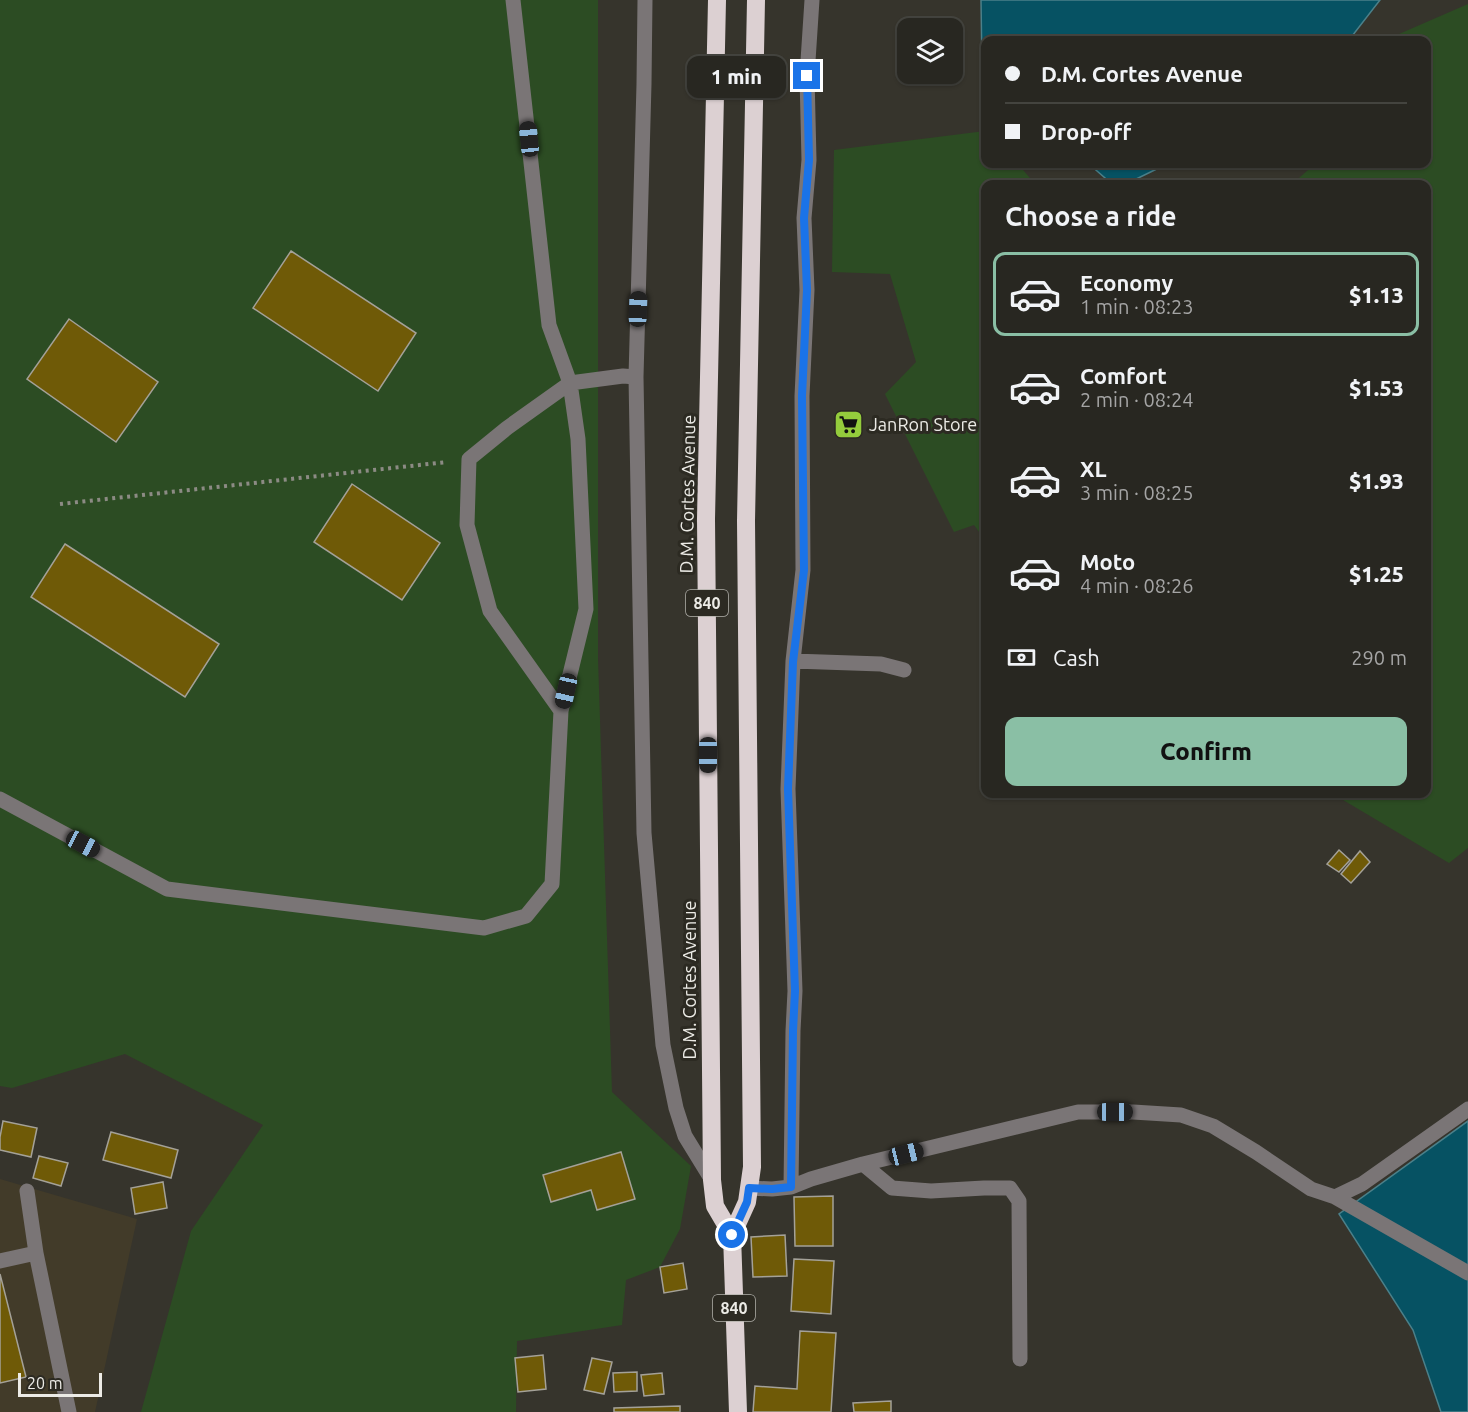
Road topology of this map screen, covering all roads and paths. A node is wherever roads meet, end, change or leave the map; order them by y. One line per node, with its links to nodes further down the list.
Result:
1 (513, 0): 7 (street)
2 (645, 0): 6 (street)
3 (717, 0): 16 (highway, D.M. Cortes Avenue / 840)
4 (756, 0): 18 (highway, 840)
5 (812, 0): 10 (street)
6 (636, 377): 7 (street); 16 (street)
7 (570, 383): 8 (street); 12 (street)
8 (469, 459): 9 (path); 12 (street)
9 (60, 504)
10 (793, 662): 11 (street); 17 (street)
11 (904, 670)
12 (561, 711): 13 (street)
13 (0, 799)
14 (1468, 1109): 20 (street)
15 (863, 1164): 17 (street); 20 (street); 25 (street)
16 (712, 1180): 21 (highway, D.M. Cortes Avenue / 840)
17 (791, 1187): 18 (street)
18 (749, 1188): 21 (highway, 840)
19 (27, 1191): 22 (street)
20 (1335, 1197): 24 (street)
21 (732, 1235): 27 (highway, 840)
22 (36, 1252): 23 (street); 26 (street)
23 (0, 1261)
24 (1468, 1273)
25 (1020, 1359)
26 (69, 1412)
27 (738, 1412)

